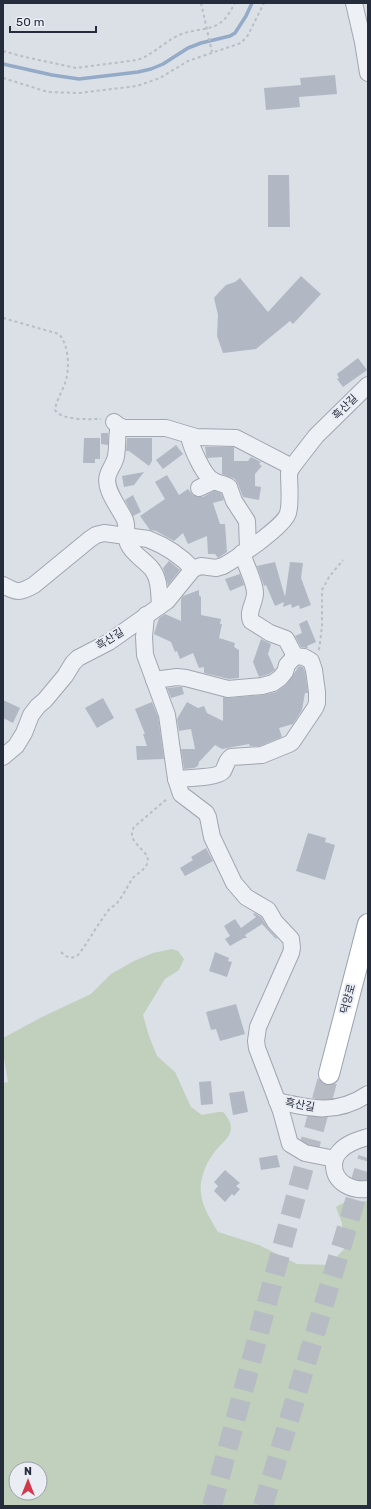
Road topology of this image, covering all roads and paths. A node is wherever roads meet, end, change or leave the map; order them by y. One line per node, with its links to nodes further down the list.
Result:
1 (201, 3): 5 (path)
2 (234, 3): 5 (path)
3 (264, 3): 7 (path)
4 (354, 3): 8 (street)
5 (206, 29): 6 (path); 7 (path)
6 (3, 51)
7 (212, 52): 9 (path)
8 (368, 72)
9 (3, 78)
10 (3, 318): 12 (path)
11 (368, 385): 14 (street, 흑산길)
12 (116, 424): 13 (street); 17 (street)
13 (189, 436): 14 (street); 15 (street)
14 (292, 467): 18 (street, 흑산길)
15 (214, 481): 16 (street); 18 (street)
16 (199, 488)
17 (127, 536): 20 (street); 21 (street); 22 (street)
18 (245, 551): 20 (street, 흑산길); 24 (street)
19 (344, 560): 25 (path)
20 (193, 569): 22 (street, 흑산길)
21 (3, 585)
22 (160, 606): 23 (street, 흑산길)
23 (146, 615): 26 (street); 27 (street, 흑산길)
24 (295, 656): 25 (street); 26 (street)
25 (314, 670): 28 (street)
26 (154, 680): 28 (street)
27 (3, 758)
28 (177, 784): 30 (path); 33 (street)
29 (368, 924): 31 (main road, 덕양로)
30 (61, 952)
31 (329, 1074)
32 (368, 1094): 33 (street, 흑산길)
33 (278, 1101): 35 (street)
34 (368, 1137): 35 (street)
35 (335, 1158): 36 (street)
36 (368, 1189)

